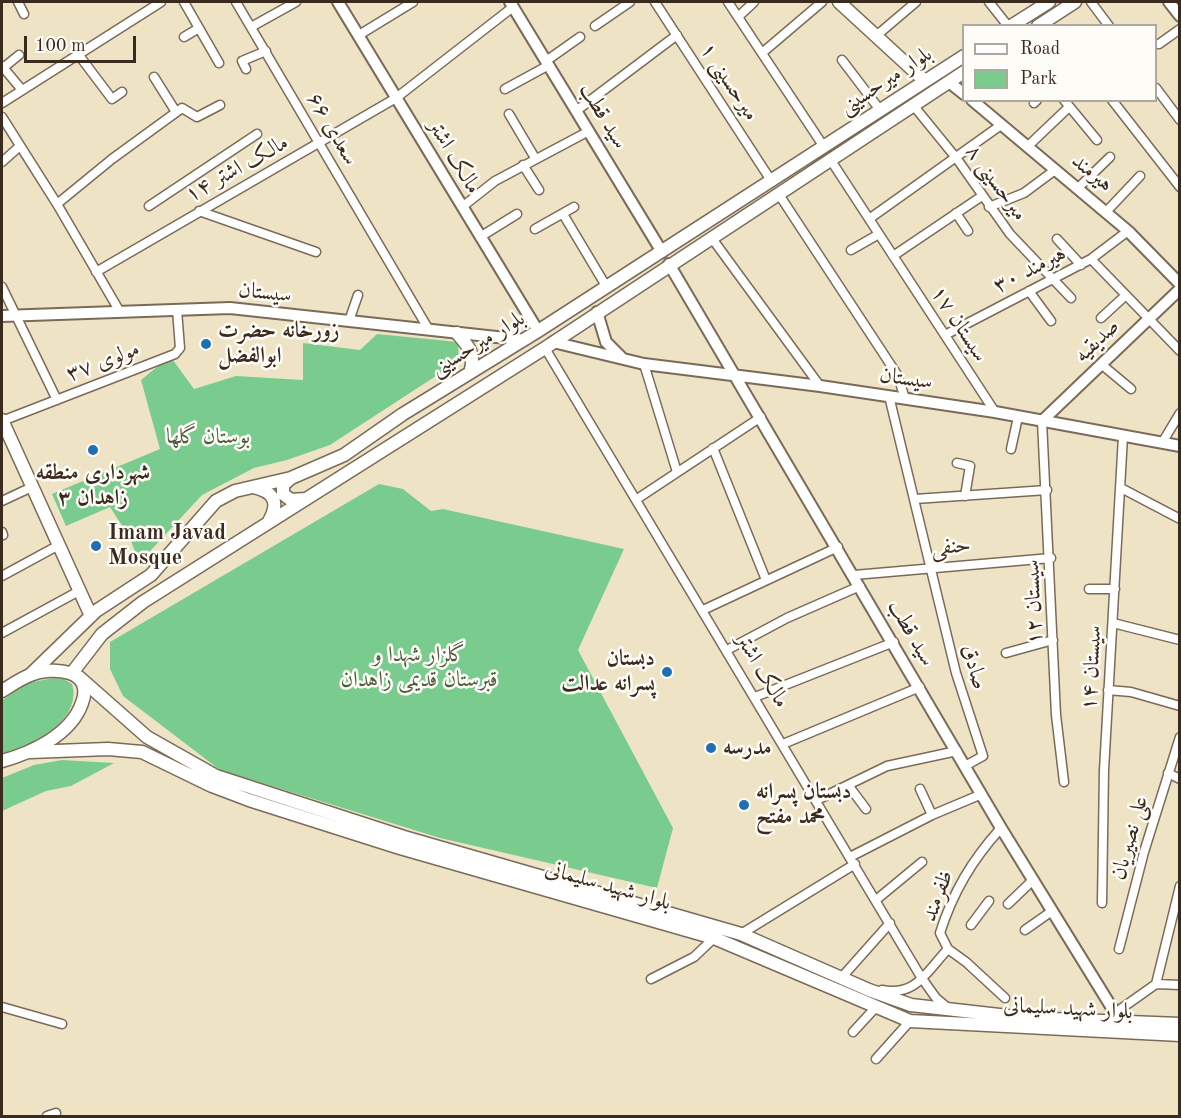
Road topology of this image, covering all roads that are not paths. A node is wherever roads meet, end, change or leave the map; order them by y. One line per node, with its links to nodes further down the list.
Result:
1 (18, 2): 22 (street)
2 (161, 2): 41 (street)
3 (184, 2): 31 (street)
4 (236, 2): 30 (street, سعدی ۶۶)
5 (296, 2): 30 (street)
6 (338, 2): 33 (street, مالک اشتر)
7 (413, 2): 33 (street)
8 (630, 2): 29 (street)
9 (655, 2): 34 (street, میرحسینی ۱)
10 (728, 2): 23 (street)
11 (754, 2): 23 (street)
12 (822, 2): 40 (street)
13 (839, 2): 35 (main road)
14 (916, 2): 35 (street)
15 (989, 2): 26 (street)
16 (1049, 2): 21 (main road)
17 (1075, 2): 25 (main road)
18 (1091, 2): 28 (street)
19 (1169, 2): 24 (street)
20 (511, 4): 46 (street, سید قطب); 58 (street, مالک اشتر ۱۴)
21 (1032, 6): 27 (main road)
22 (24, 14)
23 (738, 16): 40 (street)
24 (1179, 16)
25 (1047, 23)
26 (1008, 24)
27 (1012, 24)
28 (1108, 24)
29 (595, 26)
30 (251, 27): 39 (street, سعدی ۶۶)
31 (199, 28): 37 (street); 45 (street)
32 (1179, 29): 38 (street)
33 (359, 35): 58 (street, مالک اشتر)
34 (677, 35): 66 (street); 88 (street, میرحسینی ۱)
35 (876, 36): 51 (main road)
36 (580, 37): 46 (street)
37 (184, 38)
38 (1159, 44)
39 (266, 51): 48 (street); 75 (street, سعدی ۶۶)
40 (762, 53): 77 (street)
41 (78, 54): 54 (street); 56 (street)
42 (19, 55): 47 (street)
43 (962, 57): 51 (main road, بلوار میرحسینی)
44 (842, 60): 65 (street)
45 (219, 63)
46 (547, 63): 53 (street); 66 (street, سید قطب)
47 (2, 67): 54 (street)
48 (246, 69)
49 (962, 73): 52 (main road, بلوار میرحسینی)
50 (154, 77): 67 (street)
51 (925, 81): 65 (main road, بلوار میرحسینی)
52 (949, 82): 57 (street); 64 (main road, بلوار میرحسینی)
53 (505, 89)
54 (22, 90): 61 (street)
55 (1157, 91): 70 (street)
56 (122, 92)
57 (962, 93)
58 (396, 98): 75 (street, مالک اشتر ۱۴); 95 (street, مالک اشتر)
59 (974, 102): 71 (street, هیرمند)
60 (1114, 102): 87 (street)
61 (2, 103)
62 (1066, 104): 74 (street); 78 (street)
63 (220, 105): 67 (street)
64 (913, 105): 81 (main road, بلوار میرحسینی); 82 (street, میرحسینی ۸)
65 (880, 110): 77 (main road, بلوار میرحسینی)
66 (576, 111): 72 (street, سید قطب)
67 (176, 112): 93 (street)
68 (509, 114): 80 (street)
69 (2, 117): 76 (street)
70 (1179, 120)
71 (1001, 125): 78 (street, هیرمند); 82 (street)
72 (589, 131): 80 (street); 114 (street, سید قطب)
73 (257, 134): 94 (street)
74 (1097, 140)
75 (319, 144): 98 (street, مالک اشتر ۱۴); 138 (street, سعدی ۶۶)
76 (20, 146): 83 (street); 93 (street)
77 (824, 147): 88 (main road, بلوار میرحسینی)
78 (1027, 147): 85 (street, هیرمند)
79 (1110, 157): 89 (street)
80 (535, 158): 84 (street)
81 (830, 159): 88 (main road, بلوار میرحسینی); 104 (street, سیستان ۱۷)
82 (957, 159): 91 (street, میرحسینی ۸); 104 (street)
83 (2, 162)
84 (523, 165): 90 (street); 95 (street)
85 (1055, 170): 89 (street, هیرمند); 97 (street)
86 (1140, 176): 99 (street)
87 (1179, 187)
88 (775, 188): 92 (main road, بلوار میرحسینی); 103 (main road, بلوار میرحسینی); 153 (street, میرحسینی ۱)
89 (1077, 189): 99 (street, هیرمند)
90 (539, 190)
91 (982, 196): 97 (street, میرحسینی ۸); 100 (street)
92 (738, 203): 103 (main road); 114 (main road, بلوار میرحسینی)
93 (57, 204): 119 (street)
94 (149, 206)
95 (462, 207): 109 (street, مالک اشتر)
96 (574, 207): 102 (street)
97 (989, 207): 120 (street, میرحسینی ۸)
98 (199, 211): 113 (street); 119 (street, مالک اشتر ۱۴)
99 (1106, 212): 107 (street, هیرمند)
100 (956, 213): 106 (street); 115 (street)
101 (518, 214): 109 (street)
102 (563, 214): 105 (street); 122 (street)
103 (745, 216): 110 (main road, بلوار میرحسینی)
104 (869, 219): 108 (street, سیستان ۱۷)
105 (535, 229)
106 (968, 231)
107 (1128, 231): 116 (street, هیرمند ۳۰); 121 (street, هیرمند)
108 (879, 234): 112 (street); 115 (street, سیستان ۱۷)
109 (480, 237): 139 (street, مالک اشتر)
110 (711, 237): 117 (main road, بلوار میرحسینی); 150 (street)
111 (1057, 239): 118 (street)
112 (851, 250)
113 (316, 252)
114 (662, 252): 122 (main road, بلوار میرحسینی)
115 (893, 255): 141 (street, سیستان ۱۷)
116 (1091, 259): 118 (street, هیرمند ۳۰); 127 (street)
117 (669, 264): 131 (main road, بلوار میرحسینی); 149 (street, سید قطب)
118 (1081, 265): 120 (street, هیرمند ۳۰)
119 (96, 272): 130 (street)
120 (1055, 278): 125 (street, هیرمند ۳۰); 128 (street, میرحسینی ۸)
121 (1179, 284)
122 (606, 286): 139 (main road, بلوار میرحسینی)
123 (2, 287): 133 (street)
124 (1179, 289): 135 (street, صدیقیه)
125 (1029, 291): 137 (street); 141 (street, هیرمند ۳۰)
126 (358, 295): 136 (street)
127 (1126, 295): 134 (street); 135 (street)
128 (1071, 298)
129 (177, 310): 130 (street, سیستان); 136 (street, سیستان); 154 (street, مولوی ۳۷)
130 (120, 312): 133 (street, سیستان)
131 (597, 312): 143 (main road, بلوار میرحسینی); 145 (street)
132 (2, 316): 133 (street, سیستان)
133 (16, 316): 154 (street)
134 (1101, 318)
135 (1148, 319): 144 (street); 147 (street, صدیقیه)
136 (349, 321): 138 (street, سیستان)
137 (1051, 321)
138 (429, 330): 140 (street, سیستان)
139 (538, 331): 142 (main road, بلوار میرحسینی)
140 (457, 333): 142 (street, سیستان); 148 (main road)
141 (945, 335): 155 (street, سیستان ۱۷)
142 (524, 340): 148 (main road, بلوار میرحسینی)
143 (549, 345): 145 (street, سیستان); 174 (main road, بلوار میرحسینی); 175 (street, مالک اشتر)
144 (1179, 351)
145 (624, 360): 146 (street, سیستان)
146 (644, 364): 149 (street, سیستان); 167 (street)
147 (1101, 364): 151 (street); 160 (street, صدیقیه)
148 (470, 374): 168 (main road, بلوار میرحسینی)
149 (735, 377): 150 (street, سیستان); 157 (street, سید قطب)
150 (820, 386): 152 (street, سیستان)
151 (1131, 389)
152 (889, 396): 153 (street, سیستان); 176 (street)
153 (905, 399): 155 (street, سیستان)
154 (57, 400): 159 (street, مولوی ۳۷)
155 (995, 412): 158 (street, سیستان)
156 (1179, 413): 162 (street)
157 (761, 417): 164 (street); 181 (street, سید قطب)
158 (1018, 417): 160 (street, سیستان); 165 (street)
159 (2, 421): 170 (main road)
160 (1042, 421): 161 (street, سیستان); 172 (street, سیستان ۱۲)
161 (1124, 436): 162 (street, سیستان); 171 (street, سیستان ۱۴)
162 (1162, 443): 163 (street, سیستان)
163 (1179, 446)
164 (713, 448): 167 (street); 186 (street)
165 (1011, 449)
166 (957, 462): 173 (street)
167 (677, 472): 175 (street)
168 (291, 478): 169 (main road, بلوار میرحسینی); 174 (main road)
169 (250, 486): 179 (main road); 192 (main road, بلوار میرحسینی)
170 (32, 487): 177 (street); 180 (main road)
171 (1122, 488): 178 (street); 189 (street, سیستان ۱۴)
172 (1047, 490): 173 (street); 182 (street, سیستان ۱۲)
173 (964, 496): 176 (street)
174 (306, 499): 179 (main road, بلوار میرحسینی)
175 (637, 499): 191 (street, مالک اشتر)
176 (915, 500): 183 (street)
177 (2, 501)
178 (1179, 519)
179 (267, 524): 201 (main road, بلوار میرحسینی)
180 (59, 545): 185 (street); 190 (main road)
181 (838, 547): 184 (street, سید قطب); 186 (street)
182 (1051, 558): 183 (street, حنفی); 195 (street, سیستان ۱۲)
183 (931, 566): 184 (street, حنفی); 212 (street, صادق)
184 (854, 575): 187 (street, سید قطب)
185 (2, 576)
186 (766, 580): 191 (street)
187 (860, 586): 197 (street, سید قطب); 198 (street)
188 (1089, 589): 189 (street)
189 (1115, 589): 193 (street, سیستان ۱۴)
190 (80, 591): 192 (main road); 194 (street)
191 (703, 610): 198 (street, مالک اشتر)
192 (91, 616): 200 (main road, بلوار میرحسینی)
193 (1113, 624): 196 (street); 203 (street, سیستان ۱۴)
194 (2, 633)
195 (1053, 640): 199 (street); 215 (street, سیستان ۱۲)
196 (1179, 640)
197 (894, 642): 202 (street, سید قطب); 205 (street)
198 (727, 650): 205 (street, مالک اشتر)
199 (1006, 653)
200 (30, 675): 201 (main road); 204 (main road)
201 (76, 675): 210 (main road); 235 (main road, بلوار شهید سلیمانی)
202 (920, 687): 208 (street); 209 (street, سید قطب)
203 (1108, 690): 206 (street); 229 (street, سیستان ۱۴)
204 (2, 692)
205 (755, 697): 208 (street, مالک اشتر)
206 (1179, 706)
207 (1179, 737): 213 (street, علی نصیریان)
208 (783, 744): 219 (street, مالک اشتر)
209 (957, 751): 212 (street, سید قطب); 216 (street)
210 (30, 752): 211 (main road); 236 (main road, بلوار شهید سلیمانی)
211 (2, 761)
212 (965, 766): 218 (street, سید قطب)
213 (1168, 773): 214 (street); 238 (street, علی نصیریان)
214 (1179, 779)
215 (1064, 782)
216 (848, 785): 219 (street); 220 (street)
217 (920, 789): 221 (street)
218 (982, 794): 221 (street); 222 (street, سید قطب)
219 (817, 800): 223 (street, مالک اشتر)
220 (866, 809)
221 (932, 814): 223 (street)
222 (1001, 828): 225 (street, سید قطب); 237 (street, ظفرمند)
223 (853, 860): 227 (street, مالک اشتر); 235 (street)
224 (922, 861): 227 (street)
225 (1033, 880): 230 (street); 231 (street, سید قطب)
226 (1179, 886): 242 (street)
227 (876, 900): 232 (street, مالک اشتر)
228 (989, 901): 233 (street)
229 (1102, 903)
230 (1008, 904)
231 (1052, 911): 234 (street); 249 (street, سید قطب)
232 (890, 923): 239 (street); 240 (street, مالک اشتر)
233 (971, 925)
234 (1025, 930)
235 (741, 934): 239 (main road, بلوار شهید سلیمانی)
236 (714, 938): 241 (street); 247 (main road, بلوار شهید سلیمانی)
237 (948, 949): 240 (street, ظفرمند); 245 (street)
238 (1119, 950)
239 (842, 977): 244 (main road, بلوار شهید سلیمانی)
240 (921, 977): 244 (street, ظفرمند); 248 (street, مالک اشتر)
241 (651, 979)
242 (1156, 984): 243 (street); 249 (street)
243 (1179, 985)
244 (860, 986): 248 (main road, بلوار شهید سلیمانی)
245 (1005, 998)
246 (2, 1007): 251 (street)
247 (876, 1007): 250 (main road, بلوار شهید سلیمانی); 253 (street)
248 (951, 1010): 249 (main road, بلوار شهید سلیمانی)
249 (1118, 1017): 252 (main road, بلوار شهید سلیمانی)
250 (910, 1021): 254 (main road, بلوار شهید سلیمانی); 255 (street)
251 (62, 1024)
252 (1179, 1024)
253 (853, 1032)
254 (1179, 1035)
255 (876, 1059)

